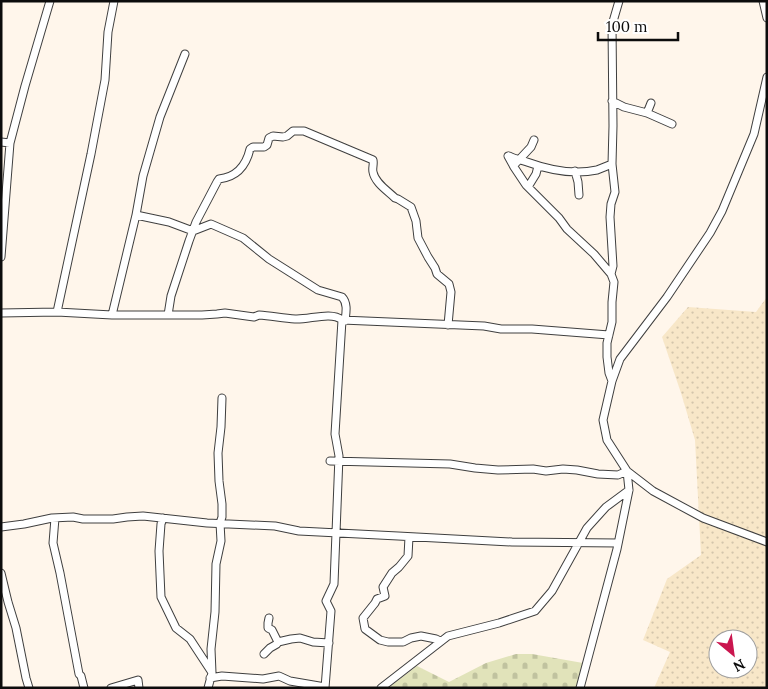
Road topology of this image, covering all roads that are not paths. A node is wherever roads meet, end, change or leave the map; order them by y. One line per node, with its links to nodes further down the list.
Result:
1 (50, 1): 14 (street)
2 (114, 1): 25 (street)
3 (619, 1): 8 (street)
4 (762, 1): 5 (street)
5 (767, 18)
6 (185, 54): 21 (street)
7 (767, 77): 32 (street)
8 (612, 101): 10 (street); 16 (street)
9 (651, 103): 10 (street)
10 (647, 113): 11 (street)
11 (672, 124)
12 (534, 140): 15 (street)
13 (1, 142): 14 (street)
14 (10, 143): 23 (street)
15 (516, 164): 17 (street); 19 (street)
16 (612, 164): 18 (street); 24 (street)
17 (547, 169): 18 (street); 19 (street)
18 (575, 171): 20 (street)
19 (528, 187): 24 (street)
20 (579, 195)
21 (136, 215): 22 (street); 27 (street)
22 (193, 231): 28 (street); 29 (street); 30 (street)
23 (1, 257)
24 (611, 274): 31 (street)
25 (57, 312): 26 (street); 27 (street)
26 (1, 314)
27 (112, 315): 28 (street)
28 (168, 315): 29 (street)
29 (344, 321): 30 (street); 35 (street)
30 (448, 325): 31 (street)
31 (609, 335): 32 (street)
32 (612, 381): 36 (street)
33 (222, 398): 40 (street)
34 (330, 461): 35 (street)
35 (338, 461): 36 (street); 42 (street)
36 (626, 471): 37 (street); 45 (street)
37 (629, 490): 44 (street); 46 (street)
38 (55, 518): 39 (street); 41 (street); 57 (street)
39 (163, 518): 40 (street); 53 (street)
40 (220, 524): 42 (street); 53 (street)
41 (1, 527)
42 (336, 533): 43 (street); 51 (street)
43 (409, 537): 44 (street); 49 (street)
44 (578, 542): 46 (street); 49 (street)
45 (767, 542)
46 (618, 543): 64 (street)
47 (1, 573): 56 (street)
48 (270, 618): 50 (street)
49 (440, 641): 63 (street)
50 (278, 642): 51 (street); 52 (street)
51 (329, 643): 62 (street)
52 (264, 654)
53 (211, 675): 54 (street); 60 (street)
54 (259, 679): 55 (street); 61 (street)
55 (289, 684): 62 (street)
56 (29, 688)
57 (84, 688)
58 (110, 688): 59 (street)
59 (139, 688)
60 (208, 688)
61 (261, 688)
62 (326, 688)
63 (380, 688)
64 (580, 688)

